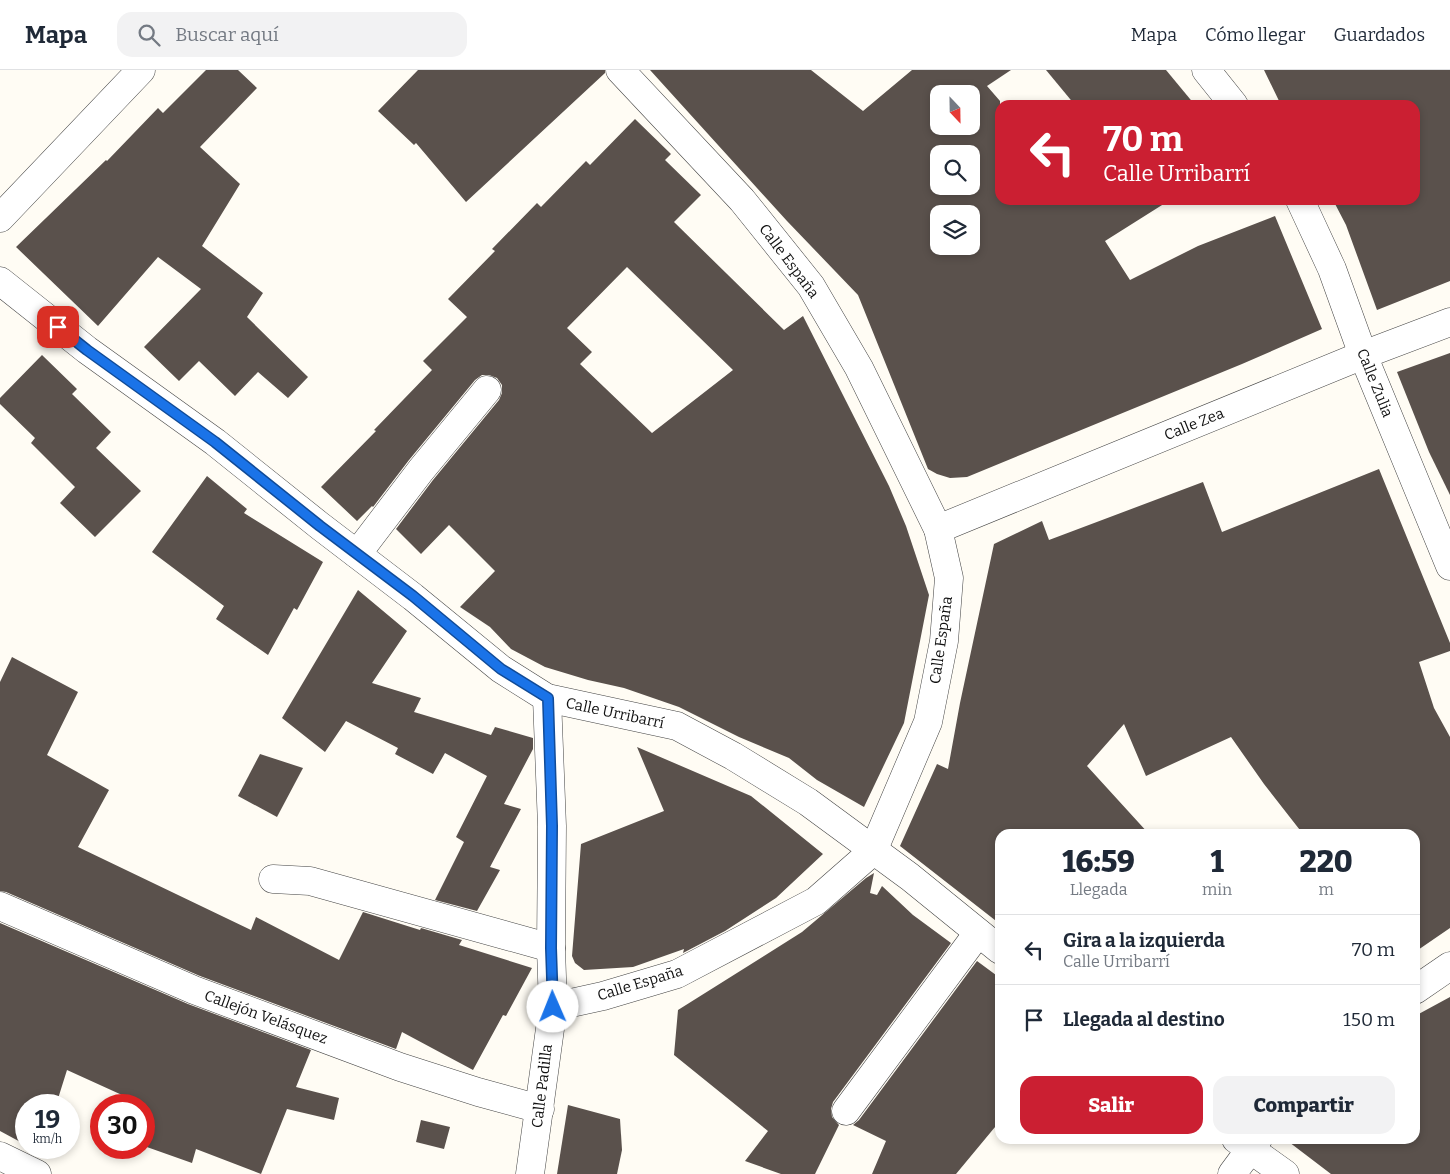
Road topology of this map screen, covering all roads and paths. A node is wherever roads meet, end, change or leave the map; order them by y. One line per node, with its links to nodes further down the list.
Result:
1 (140, 70): 6 (street)
2 (620, 70): 11 (street, Calle España)
3 (1206, 70): 4 (street)
4 (1230, 100)
5 (1302, 205): 9 (street, Calle Zulia)
6 (0, 218)
7 (0, 282): 12 (street, Calle Urribarrí)
8 (1450, 322): 9 (street, Calle Zea)
9 (1363, 355): 11 (street, Calle Zea); 13 (street, Calle Zulia)
10 (487, 390): 12 (street)
11 (938, 529): 15 (street, Calle España)
12 (357, 554): 14 (street, Calle Urribarrí)
13 (1450, 566)
14 (548, 698): 15 (street, Calle Urribarrí); 20 (street, Calle Padilla)
15 (873, 851): 18 (street, Calle Urribarrí); 23 (street, Calle España)
16 (273, 879): 20 (street)
17 (0, 906): 24 (street, Callejón Velásquez)
18 (978, 933): 19 (street, Calle Urribarrí); 25 (street)
19 (995, 946)
20 (551, 948): 23 (street, Calle Padilla)
21 (1450, 966): 22 (street)
22 (1420, 987)
23 (553, 1007): 24 (street, Calle Padilla)
24 (540, 1109): 30 (street, Calle Padilla)
25 (846, 1111)
26 (1247, 1144): 31 (street)
27 (1250, 1144): 32 (street)
28 (0, 1156): 29 (street)
29 (37, 1174)
30 (530, 1174)
31 (1232, 1174)
32 (1285, 1174)

